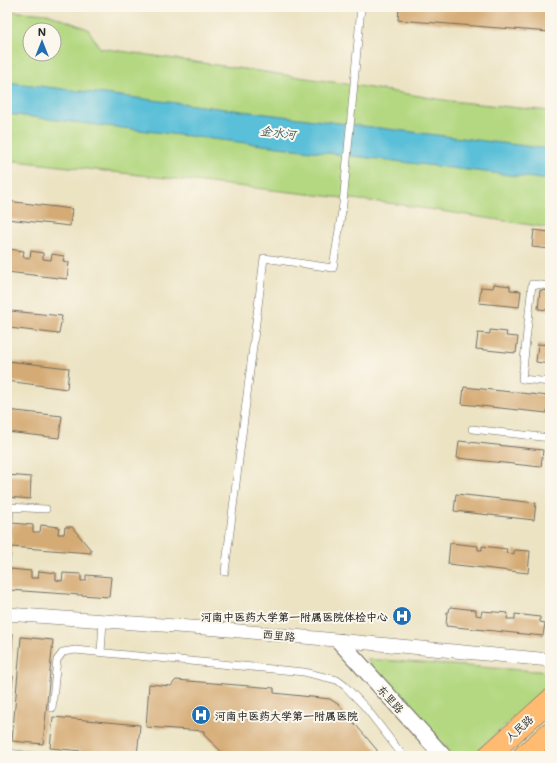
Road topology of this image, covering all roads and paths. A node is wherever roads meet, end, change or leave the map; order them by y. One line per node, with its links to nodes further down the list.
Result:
1 (361, 7): 9 (lane)
2 (550, 286): 3 (lane)
3 (550, 382)
4 (472, 429): 5 (lane)
5 (550, 438)
6 (9, 507): 7 (lane); 8 (lane)
7 (46, 509)
8 (7, 561)
9 (225, 572)
10 (7, 614): 11 (street, 西里路)
11 (103, 621): 12 (street, 西里路); 13 (lane)
12 (340, 642): 14 (street, 西里路); 21 (street, 东里路)
13 (101, 653): 16 (lane); 20 (lane)
14 (550, 660)
15 (550, 700): 22 (main road, 人民路)
16 (52, 708)
17 (550, 732): 23 (main road)
18 (7, 753): 19 (lane)
19 (35, 756)
20 (401, 756)
21 (443, 756)
22 (488, 756)
23 (523, 756)

